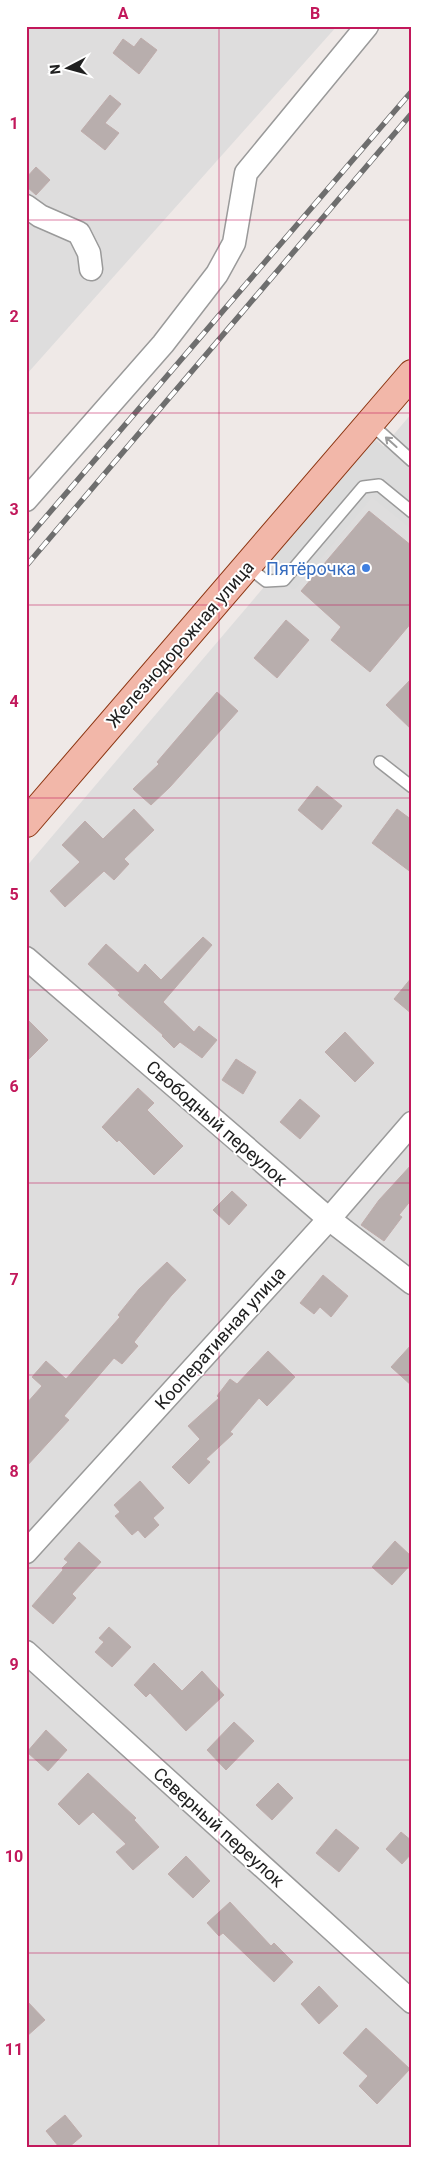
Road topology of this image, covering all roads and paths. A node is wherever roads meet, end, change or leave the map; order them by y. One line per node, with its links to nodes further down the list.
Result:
1 (367, 26): 7 (street)
2 (33, 211): 3 (street)
3 (91, 269)
4 (412, 374): 5 (main road, Железнодорожная улица)
5 (370, 423): 6 (lane, one-way to 5); 9 (main road, Железнодорожная улица)
6 (412, 460)
7 (26, 500)
8 (412, 512): 9 (lane)
9 (246, 565): 12 (main road, Железнодорожная улица)
10 (380, 762): 11 (lane)
11 (412, 788)
12 (26, 823)
13 (26, 958): 15 (street, Свободный переулок)
14 (412, 1124): 15 (street, Кооперативная улица)
15 (329, 1218): 16 (street, Свободный переулок); 17 (street, Кооперативная улица)
16 (412, 1283)
17 (26, 1552)
18 (26, 1652): 19 (street, Северный переулок)
19 (412, 2002)

